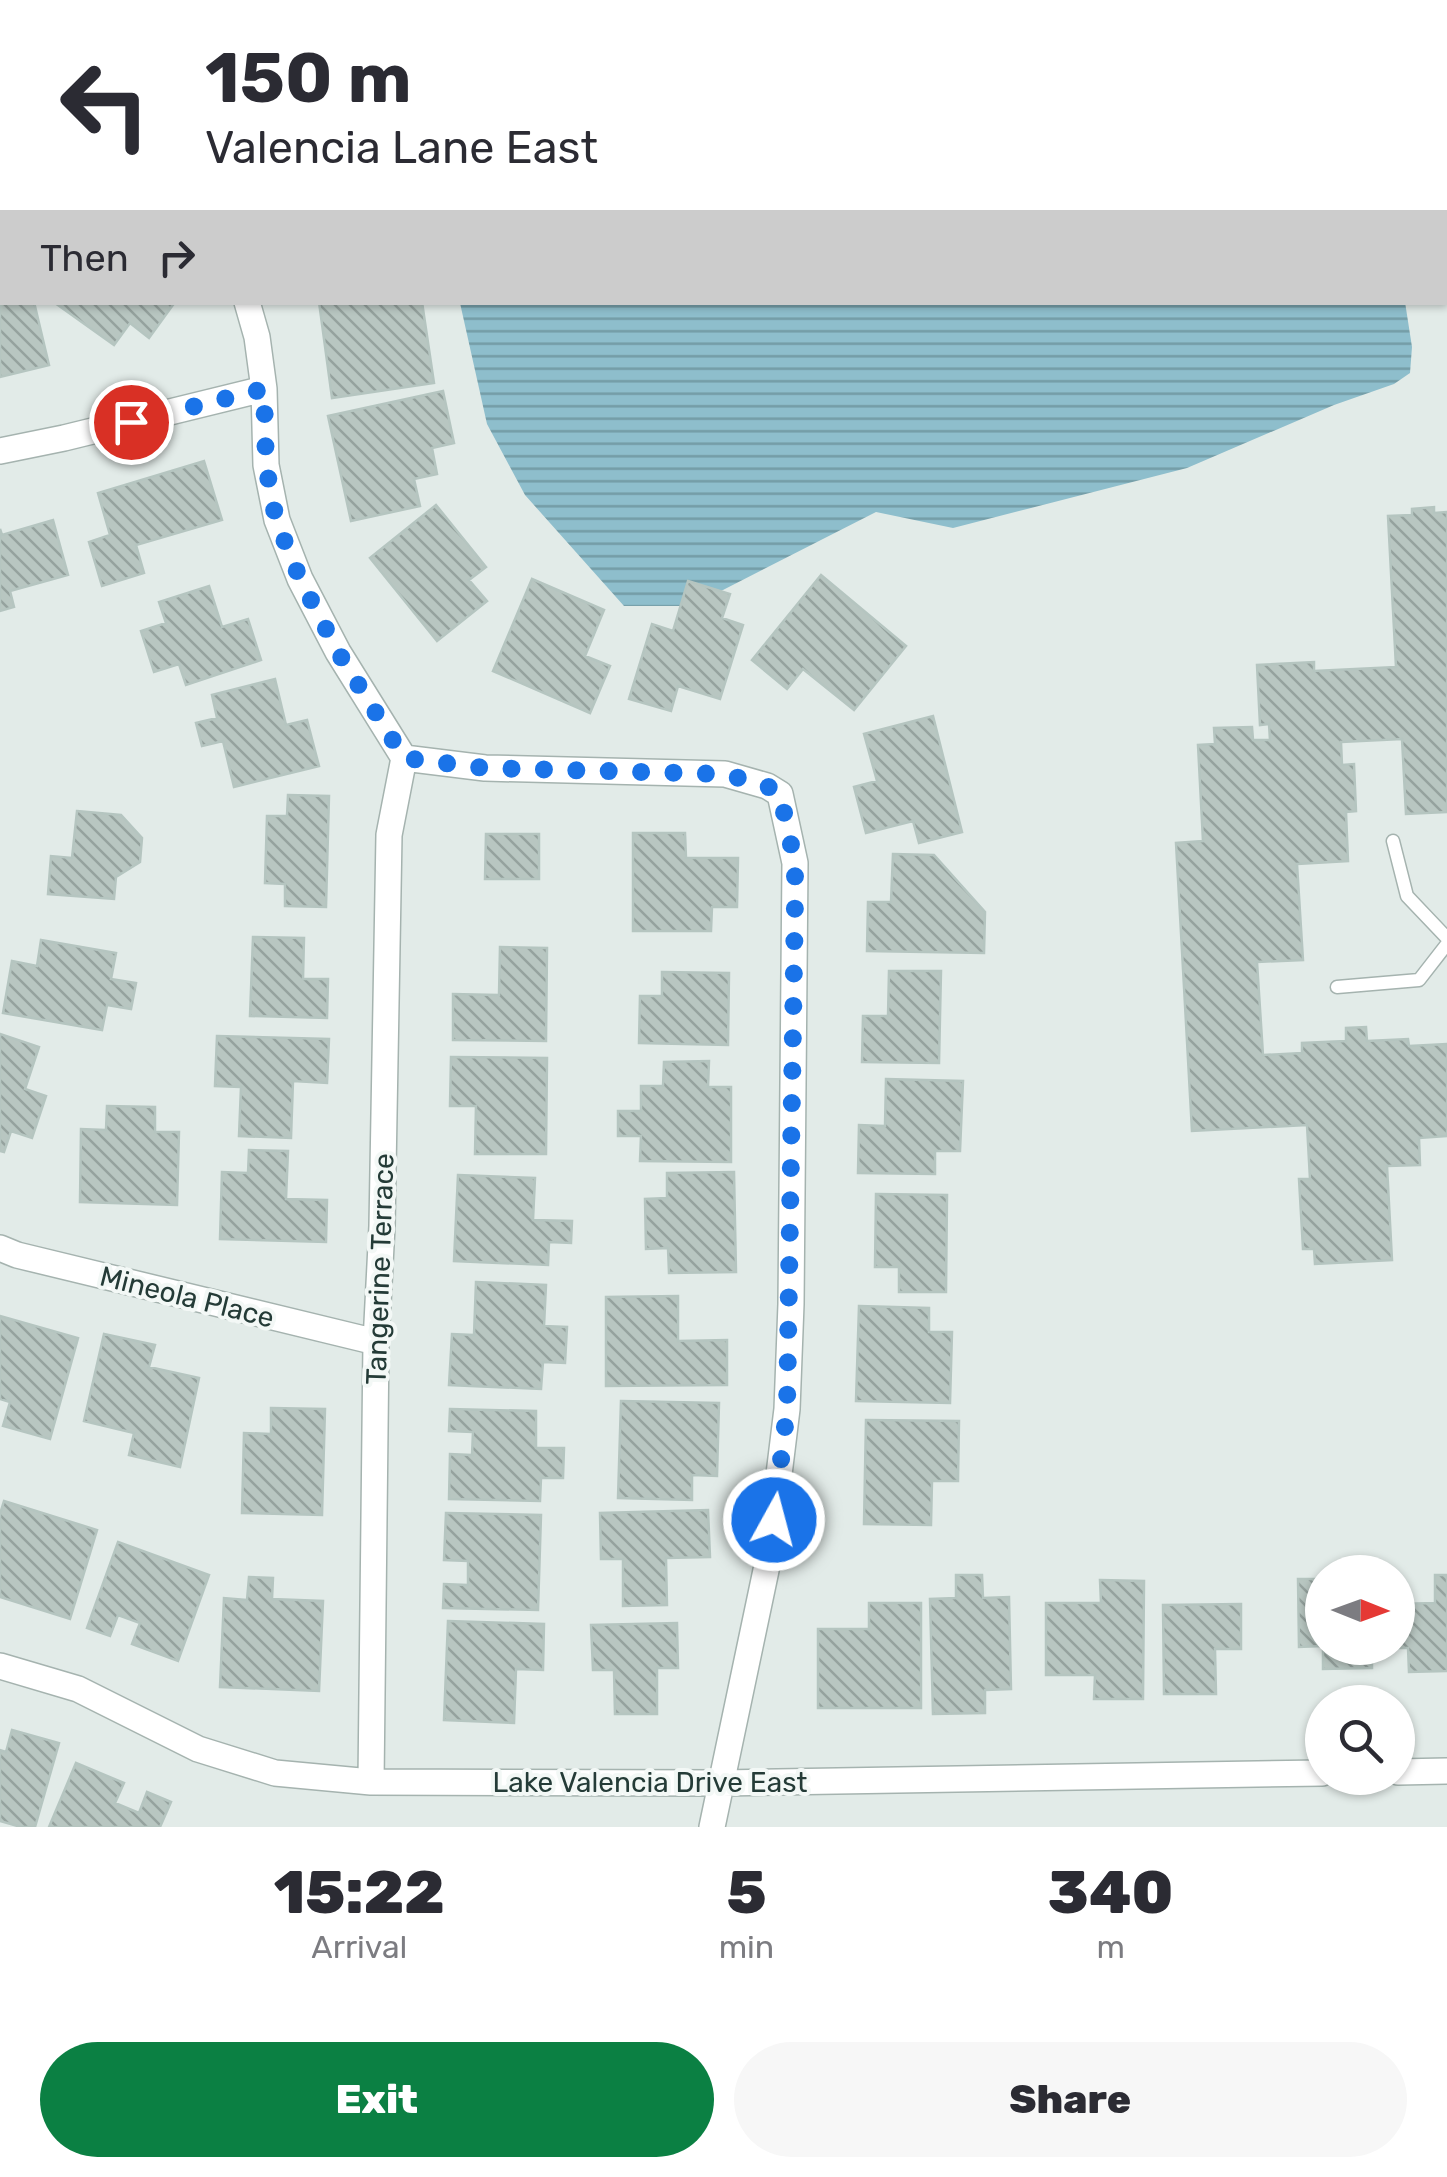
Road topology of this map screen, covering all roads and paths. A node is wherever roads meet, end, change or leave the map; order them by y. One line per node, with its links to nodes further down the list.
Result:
1 (248, 305): 2 (street)
2 (264, 389): 3 (street); 4 (street)
3 (0, 451)
4 (404, 758): 9 (street, Tangerine Terrace); 15 (street)
5 (1393, 841): 6 (lane)
6 (1447, 941): 7 (lane)
7 (1337, 987)
8 (0, 1248): 9 (street, Mineola Place)
9 (376, 1342): 14 (street, Tangerine Terrace)
10 (0, 1666): 14 (street, Lake Valencia Drive East)
11 (1447, 1771): 12 (street)
12 (1415, 1772)
13 (1305, 1773): 15 (street, Lake Valencia Drive East)
14 (371, 1782): 15 (street, Lake Valencia Drive East)
15 (722, 1783): 16 (street)
16 (712, 1827)

